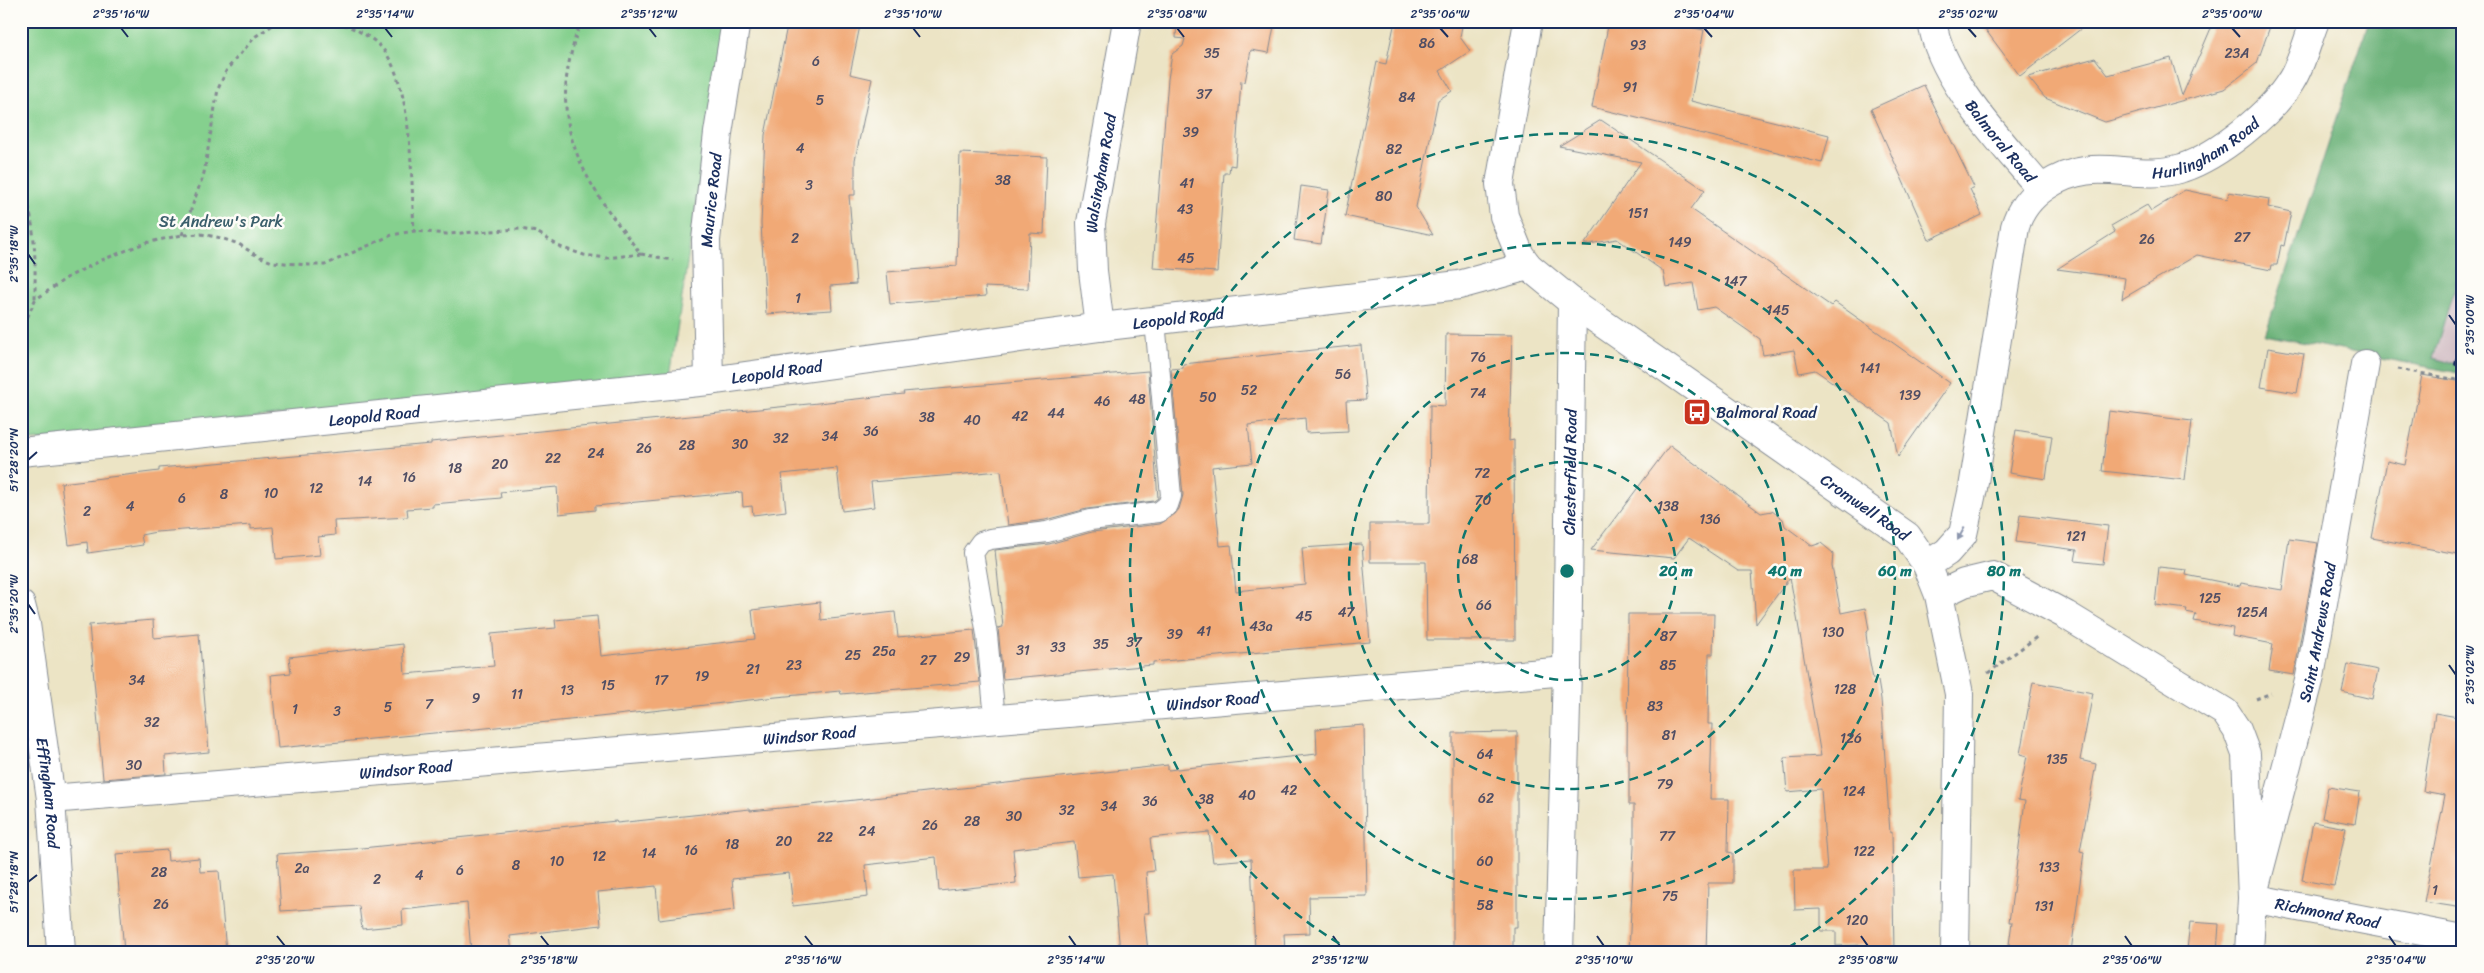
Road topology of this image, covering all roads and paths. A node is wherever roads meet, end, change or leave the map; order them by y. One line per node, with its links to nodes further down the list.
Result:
1 (279, 21): 14 (path)
2 (336, 21): 13 (path)
3 (576, 21): 10 (path)
4 (582, 21): 10 (path)
5 (736, 21): 16 (street, Maurice Road)
6 (1127, 21): 21 (street, Walsingham Road)
7 (1528, 21): 17 (street)
8 (1932, 21): 12 (street, Balmoral Road)
9 (2315, 21): 12 (street, Hurlingham Road)
10 (578, 28): 15 (path)
11 (21, 184): 18 (path)
12 (2041, 190): 27 (street, Balmoral Road, one-way to 27)
13 (414, 231): 14 (path); 15 (path)
14 (182, 235): 18 (path)
15 (641, 254): 16 (path)
16 (705, 266): 24 (street, Maurice Road)
17 (1528, 266): 19 (street); 20 (street, Leopold Road)
18 (35, 300): 22 (path)
19 (1572, 302): 27 (street, Cromwell Road); 31 (street, Chesterfield Road)
20 (1155, 321): 21 (street, Leopold Road); 35 (lane)
21 (1100, 327): 24 (street, Leopold Road)
22 (21, 332)
23 (2365, 364): 25 (path); 32 (street, Saint Andrews Road)
24 (709, 381): 26 (street, Leopold Road)
25 (2463, 381)
26 (21, 452)
27 (1926, 565): 28 (street, Cromwell Road)
28 (1939, 596): 30 (street, Saint Andrews Road); 33 (street, Cromwell Road)
29 (21, 604): 36 (street, Effingham Road)
30 (2066, 615): 33 (path); 34 (street, Saint Andrews Road)
31 (1567, 671): 35 (street, Windsor Road); 40 (street, Chesterfield Road)
32 (2310, 677): 34 (path); 37 (street, Saint Andrews Road)
33 (1960, 694): 41 (street, Cromwell Road)
34 (2225, 712): 37 (street, Saint Andrews Road)
35 (995, 719): 36 (street, Windsor Road)
36 (51, 799): 39 (street, Effingham Road)
37 (2252, 898): 38 (street, Richmond Road); 42 (street, Saint Andrews Road)
38 (2463, 939)
39 (61, 952)
40 (1560, 952)
41 (1955, 952)
42 (2249, 952)

